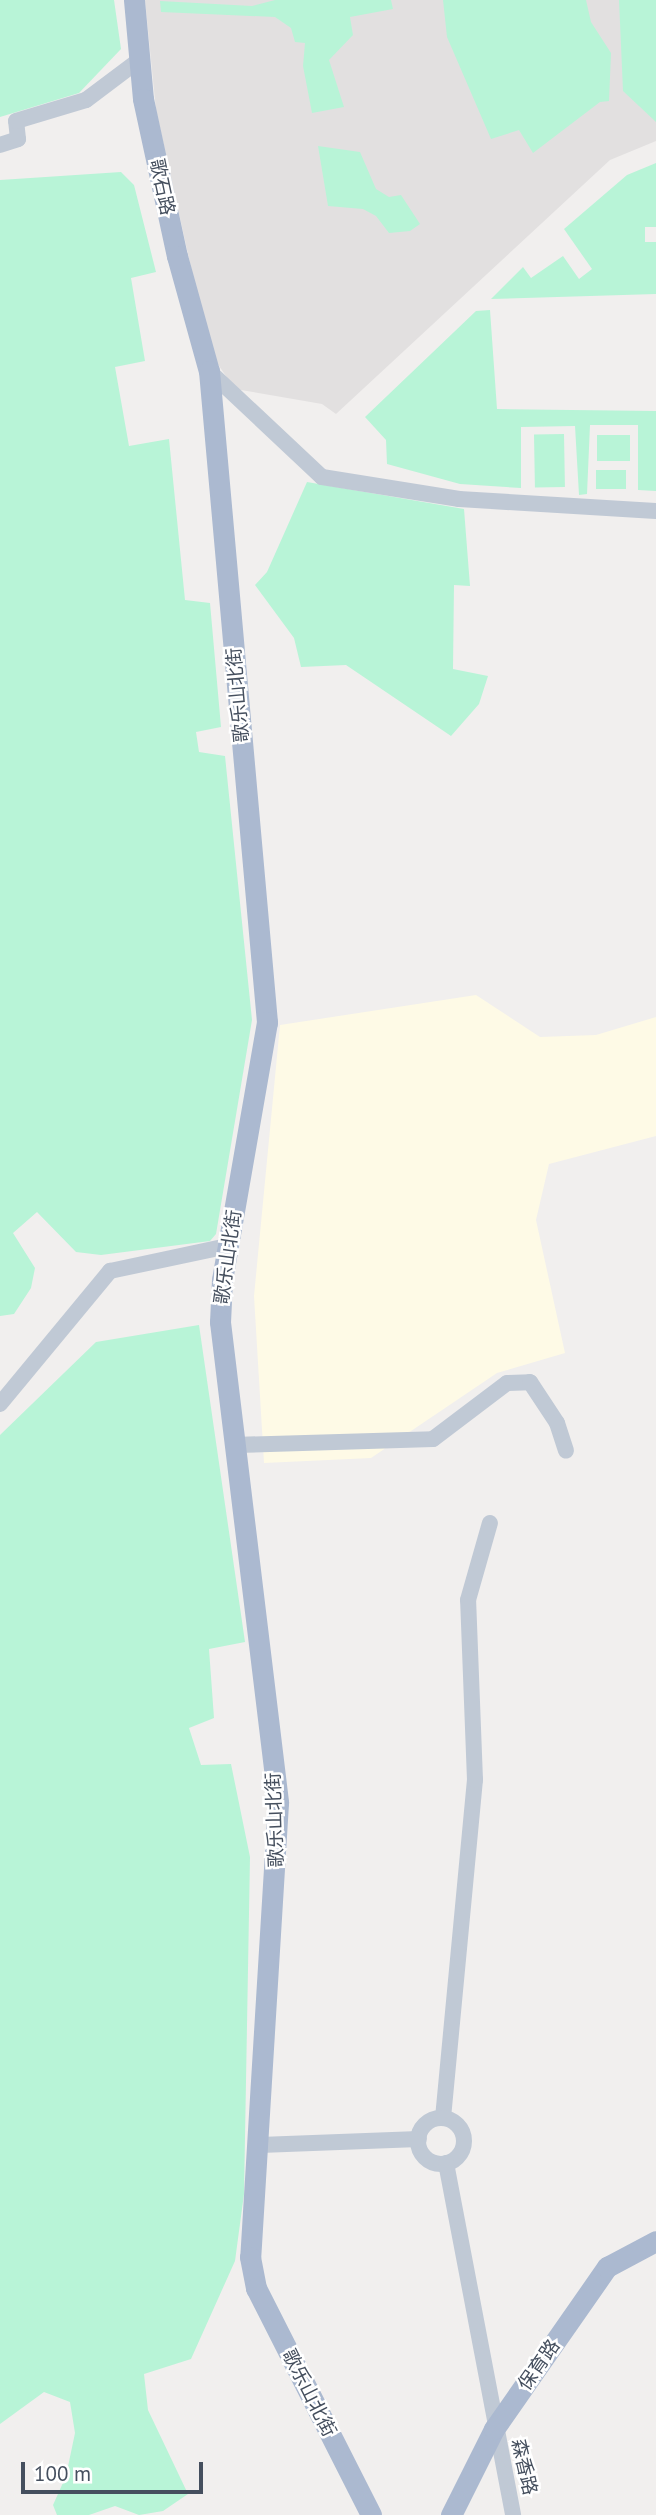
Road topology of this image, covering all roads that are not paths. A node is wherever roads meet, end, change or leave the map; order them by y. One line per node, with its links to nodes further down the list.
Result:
1 (134, 0): 2 (main road, 歌石路)
2 (139, 60): 3 (street); 4 (main road, 歌石路)
3 (0, 145)
4 (209, 371): 5 (street); 6 (main road, 歌乐山北街)
5 (656, 511)
6 (228, 1246): 7 (street); 8 (main road, 歌乐山北街)
7 (0, 1404)
8 (235, 1445): 9 (street); 13 (main road, 歌乐山北街)
9 (566, 1451)
10 (490, 1523): 11 (street)
11 (443, 2118): 12 (street); 14 (street)
12 (419, 2139): 13 (street); 14 (street)
13 (260, 2145): 17 (main road, 歌乐山北街)
14 (446, 2163): 16 (street)
15 (656, 2241): 16 (main road, 保育路)
16 (494, 2429): 18 (main road, 保育路); 19 (street, 森香路)
17 (371, 2515)
18 (451, 2515)
19 (513, 2515)

